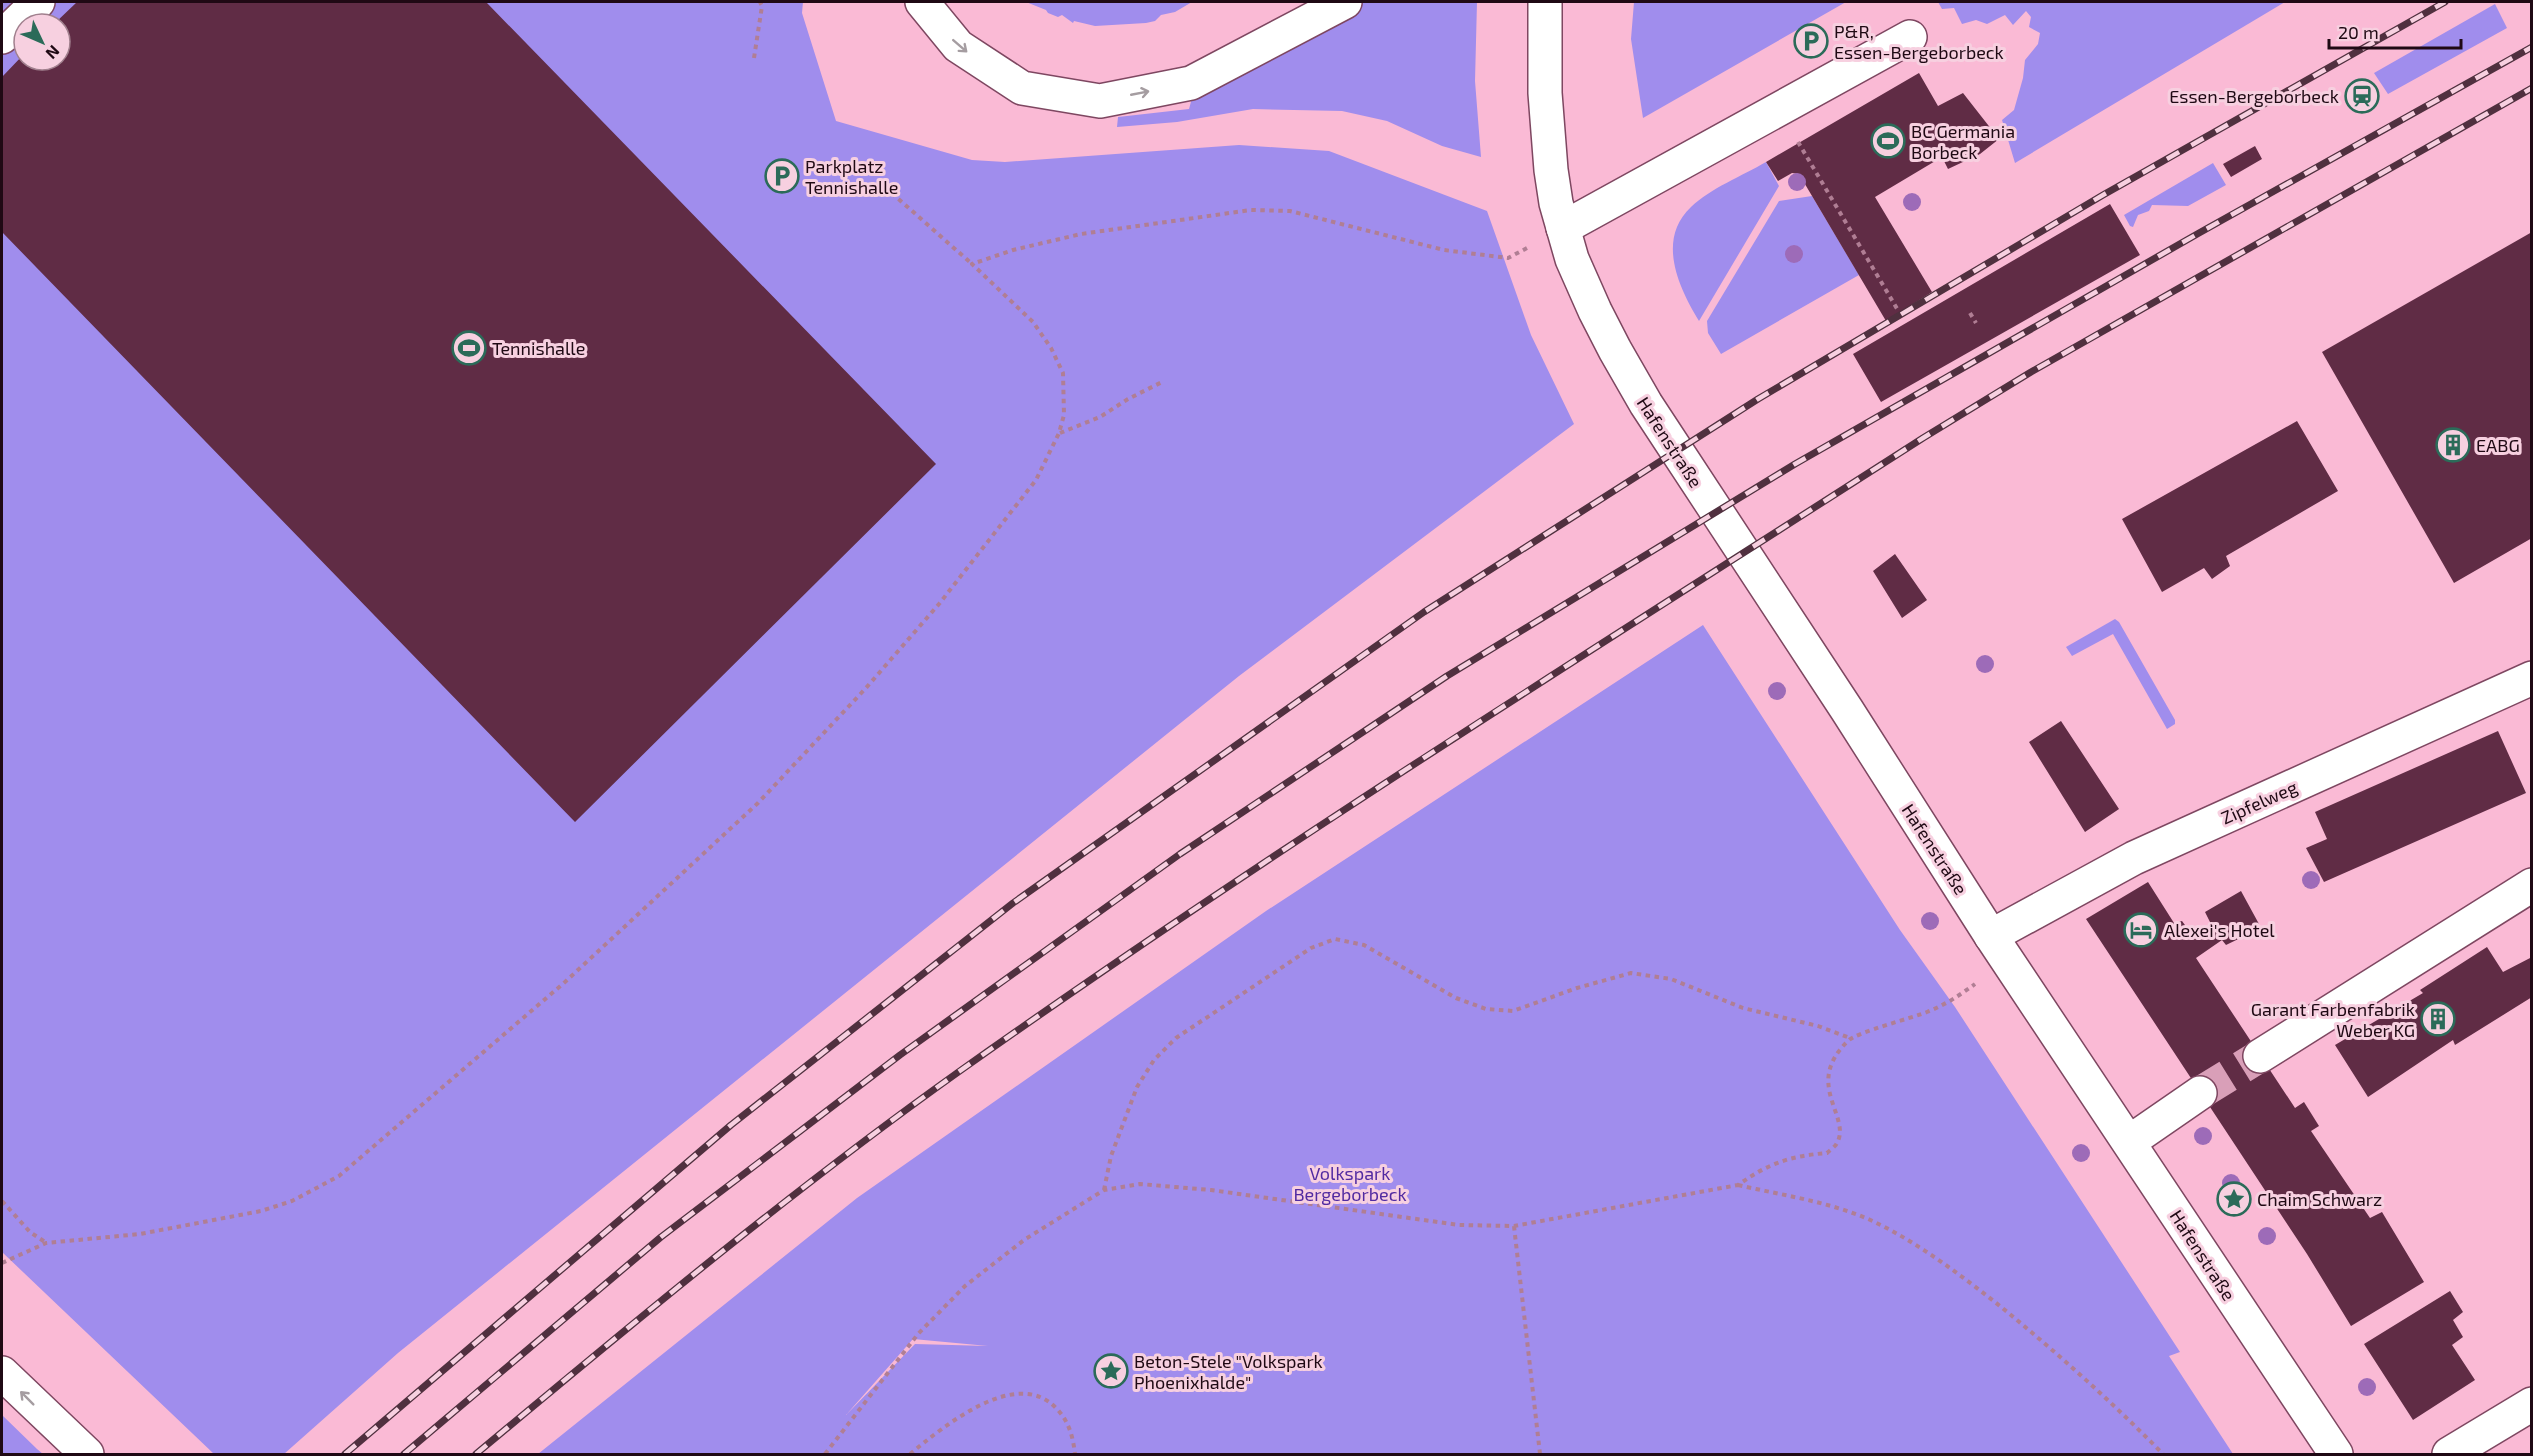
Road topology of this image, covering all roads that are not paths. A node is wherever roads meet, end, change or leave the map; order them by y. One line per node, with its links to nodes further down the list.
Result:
1 (38, 2): 5 (main road)
2 (922, 2): 3 (main road, one-way to 3)
3 (1346, 2)
4 (1545, 2): 7 (main road, Hafenstraße)
5 (2, 37)
6 (1910, 37): 7 (main road)
7 (1563, 228): 10 (main road, Hafenstraße)
8 (2532, 678): 10 (main road, Zipfelweg)
9 (2532, 885): 11 (main road)
10 (2000, 949): 13 (main road, Hafenstraße)
11 (2260, 1056)
12 (2200, 1094): 13 (main road)
13 (2129, 1142): 17 (main road, Hafenstraße)
14 (2, 1373): 16 (main road, one-way to 14)
15 (2532, 1404): 18 (main road)
16 (87, 1455)
17 (2336, 1455)
18 (2449, 1455)

